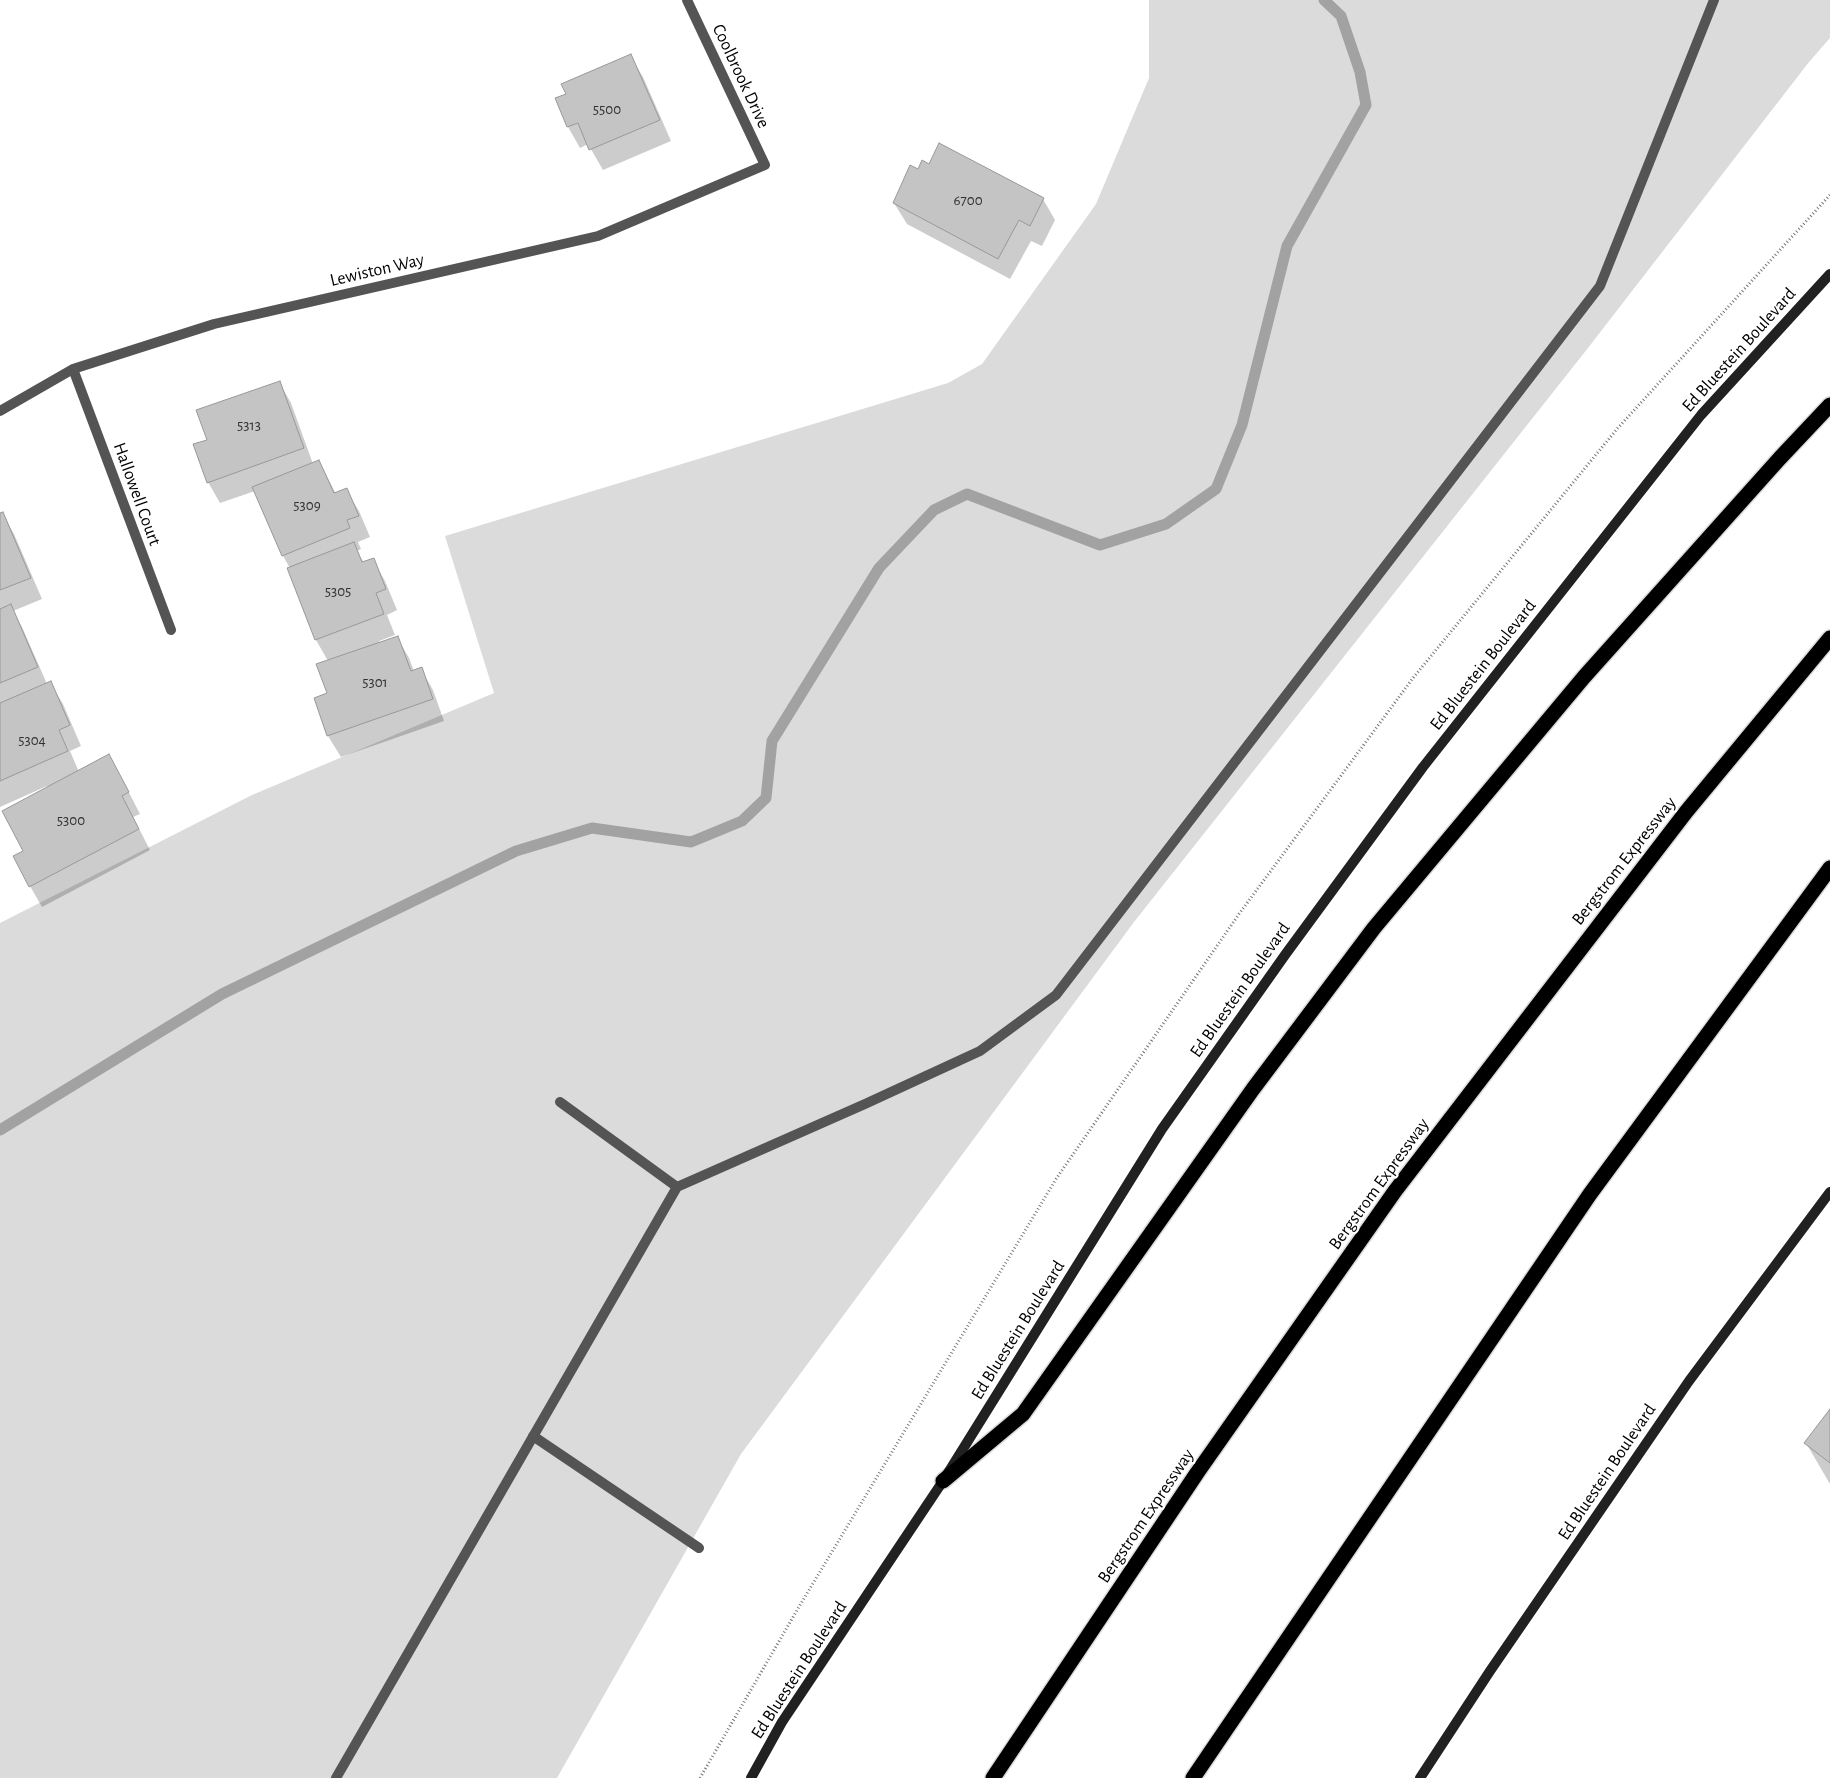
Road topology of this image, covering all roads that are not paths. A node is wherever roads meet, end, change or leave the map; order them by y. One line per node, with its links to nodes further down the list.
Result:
1 (687, 0): 3 (street, Coolbrook Drive)
2 (1714, 0): 12 (street)
3 (765, 165): 5 (street, Lewiston Way)
4 (1830, 274): 15 (main road, Ed Bluestein Boulevard)
5 (73, 369): 7 (street, Lewiston Way); 8 (street, Hallowell Court)
6 (1830, 406): 15 (highway)
7 (0, 411)
8 (171, 630)
9 (1830, 638): 19 (highway, Bergstrom Expressway)
10 (1830, 868): 20 (highway)
11 (560, 1102): 12 (street)
12 (677, 1187): 14 (street)
13 (1830, 1192): 21 (main road, Ed Bluestein Boulevard)
14 (533, 1436): 16 (street); 17 (street)
15 (943, 1481): 18 (main road, Ed Bluestein Boulevard)
16 (699, 1548)
17 (336, 1778)
18 (751, 1778)
19 (994, 1778)
20 (1193, 1778)
21 (1420, 1778)

